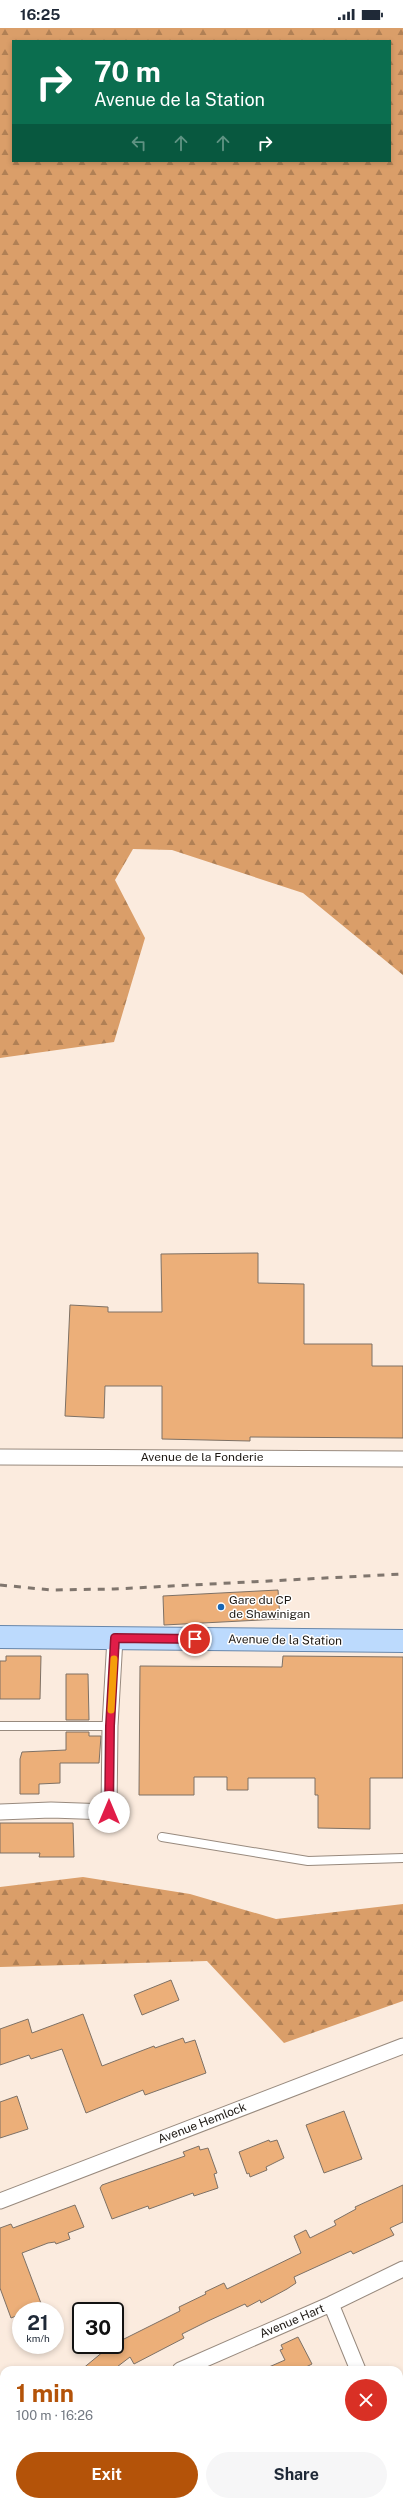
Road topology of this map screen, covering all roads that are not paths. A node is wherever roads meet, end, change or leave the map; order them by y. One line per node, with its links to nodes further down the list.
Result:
1 (0, 1457): 2 (street, Avenue de la Fonderie)
2 (403, 1459)
3 (0, 1637): 4 (main road, Avenue de la Station)
4 (115, 1638): 5 (main road, Avenue de la Station); 7 (street)
5 (403, 1641)
6 (0, 1726): 7 (lane)
7 (110, 1726): 8 (street)
8 (0, 1812)
9 (162, 1837): 10 (lane)
10 (403, 1858)
11 (403, 2046): 12 (street, Avenue Hemlock)
12 (0, 2200)
13 (403, 2269): 14 (street, Avenue Hart)
14 (331, 2304): 15 (street, Avenue Hart); 16 (street)
15 (189, 2366)
16 (356, 2366)

